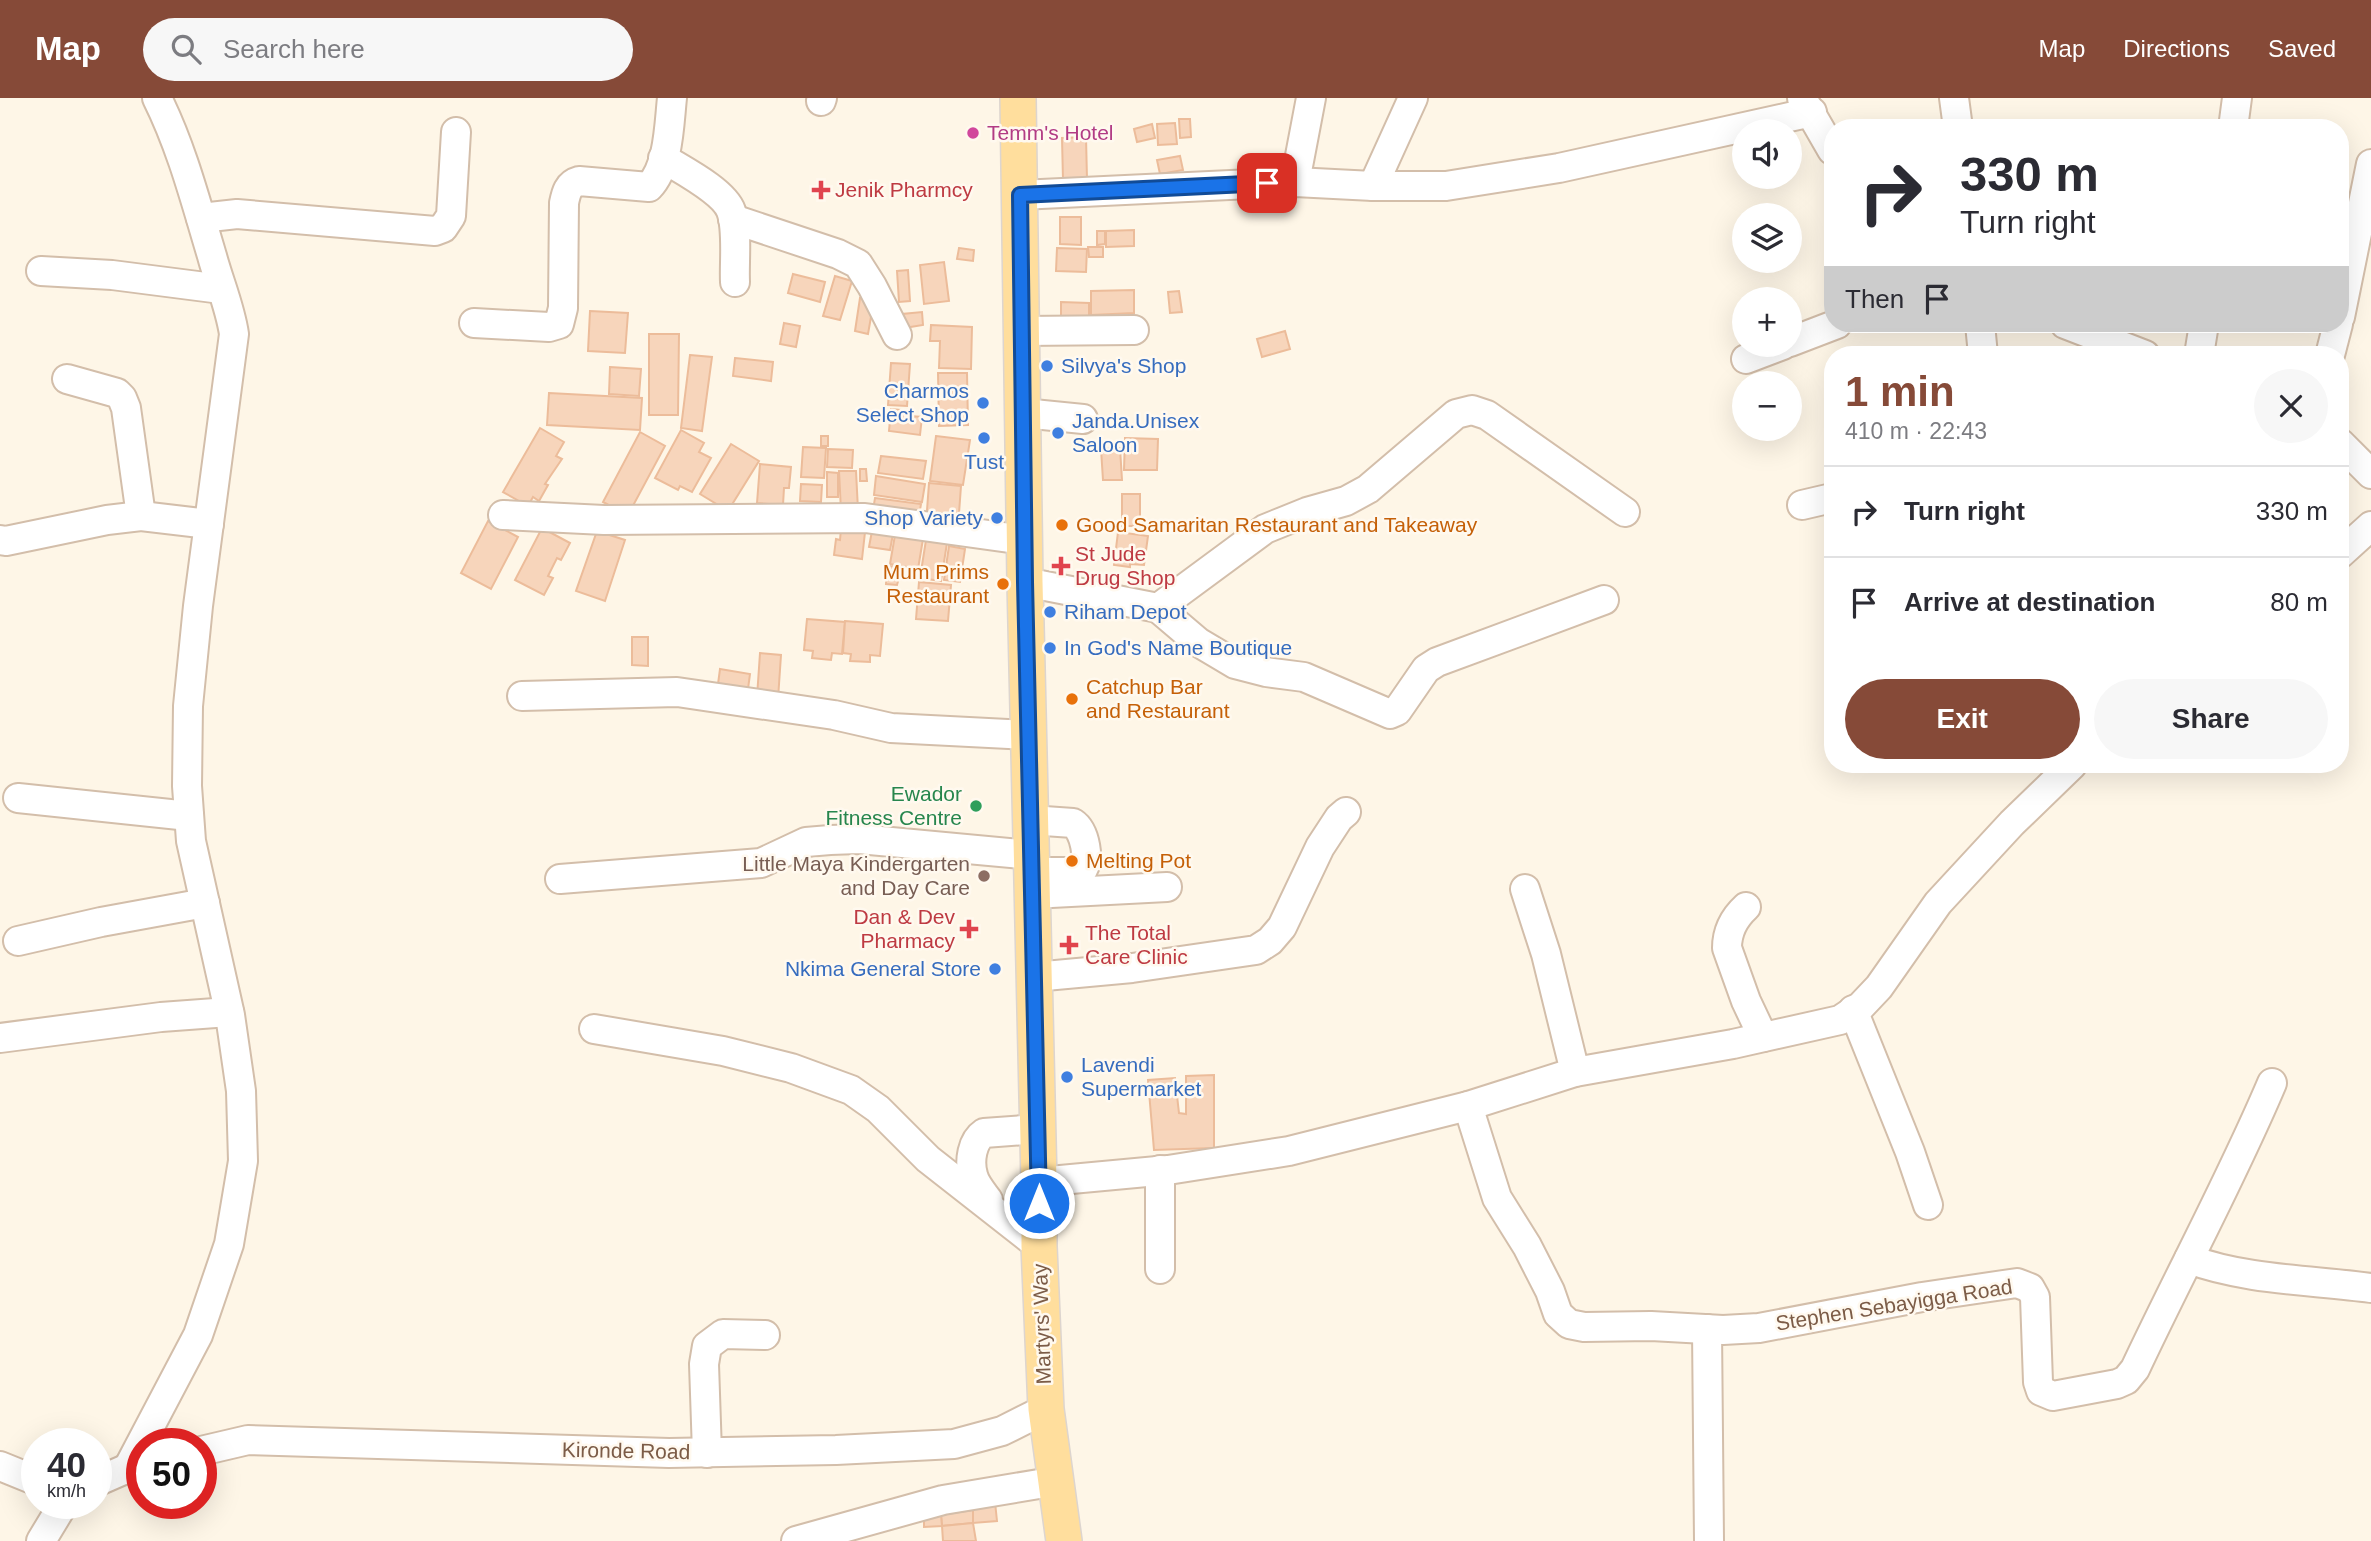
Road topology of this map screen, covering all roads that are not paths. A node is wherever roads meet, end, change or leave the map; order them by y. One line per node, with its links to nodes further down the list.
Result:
1 (157, 98): 18 (street)
2 (672, 98): 13 (street)
3 (1018, 98): 17 (main road, Martyrs' Way)
4 (1311, 98): 15 (street)
5 (1413, 98): 16 (street)
6 (1954, 98): 9 (street)
7 (2237, 98): 10 (street)
8 (1807, 105): 12 (street); 16 (street)
9 (1957, 119)
10 (2234, 119)
11 (456, 132): 18 (street)
12 (1824, 136)
13 (663, 158): 19 (street); 24 (street)
14 (2371, 164): 21 (street)
15 (1295, 182): 16 (street); 17 (street)
16 (1373, 186)
17 (1020, 195): 27 (main road, Martyrs' Way)
18 (201, 218): 23 (street)
19 (733, 219): 22 (street); 29 (street)
20 (41, 271): 23 (street)
21 (2349, 273)
22 (735, 282)
23 (221, 289): 44 (street)
24 (474, 323)
25 (1824, 329): 30 (street)
26 (1134, 330): 27 (street)
27 (1022, 331): 35 (main road, Martyrs' Way)
28 (2085, 333): 31 (street)
29 (897, 335)
30 (1802, 337)
31 (2119, 346)
32 (1751, 357): 33 (street)
33 (1746, 359)
34 (67, 379): 43 (street)
35 (1023, 412): 36 (street); 47 (main road, Martyrs' Way)
36 (1083, 419)
37 (2349, 452): 38 (street)
38 (2371, 474)
39 (1824, 500): 40 (street)
40 (1801, 505)
41 (1625, 512): 51 (street)
42 (503, 515): 47 (street)
43 (141, 516): 44 (street); 46 (street)
44 (209, 524): 57 (street)
45 (2371, 526): 48 (street)
46 (0, 540)
47 (1025, 540): 49 (main road, Martyrs' Way)
48 (2349, 546)
49 (1025, 582): 51 (street); 53 (main road, Martyrs' Way)
50 (1604, 600): 51 (street)
51 (1158, 608)
52 (523, 696): 53 (street)
53 (1028, 735): 58 (main road, Martyrs' Way)
54 (2064, 773): 67 (street)
55 (18, 798): 57 (street)
56 (1346, 812): 66 (street)
57 (189, 816): 63 (street)
58 (1030, 820): 59 (main road, Martyrs' Way); 59 (street)
59 (1031, 874): 60 (street); 61 (street); 66 (main road, Martyrs' Way)
60 (560, 879)
61 (1167, 887)
62 (1525, 889): 72 (street)
63 (205, 903): 65 (street); 68 (street)
64 (1746, 907): 70 (street)
65 (18, 941)
66 (1034, 977): 75 (main road, Martyrs' Way)
67 (1853, 1010): 70 (street); 78 (street)
68 (229, 1012): 71 (street); 87 (street)
69 (594, 1029): 79 (street)
70 (1763, 1037): 72 (street)
71 (0, 1038)
72 (1575, 1072): 74 (street)
73 (2272, 1083): 81 (street)
74 (1468, 1106): 76 (street); 84 (street, Stephen Sebayigga Road)
75 (1038, 1129): 77 (main road, Martyrs' Way); 79 (street)
76 (1160, 1170): 77 (street); 82 (street)
77 (1040, 1182): 80 (main road, Martyrs' Way)
78 (1928, 1205)
79 (993, 1208): 80 (street)
80 (1039, 1246): 86 (main road, Martyrs' Way)
81 (2189, 1259): 83 (street); 84 (street, Stephen Sebayigga Road)
82 (1160, 1269)
83 (2371, 1288)
84 (1707, 1329): 97 (street)
85 (765, 1335): 89 (street)
86 (1046, 1409): 89 (street, Kironde Road); 92 (main road, Martyrs' Way)
87 (153, 1428)
88 (217, 1447): 89 (street, Kironde Road)
89 (707, 1453)
90 (0, 1466): 91 (street)
91 (21, 1475)
92 (1057, 1481): 95 (street); 96 (main road, Martyrs' Way)
93 (54, 1519): 94 (street)
94 (41, 1541)
95 (796, 1541)
96 (1064, 1541)
97 (1709, 1541)

